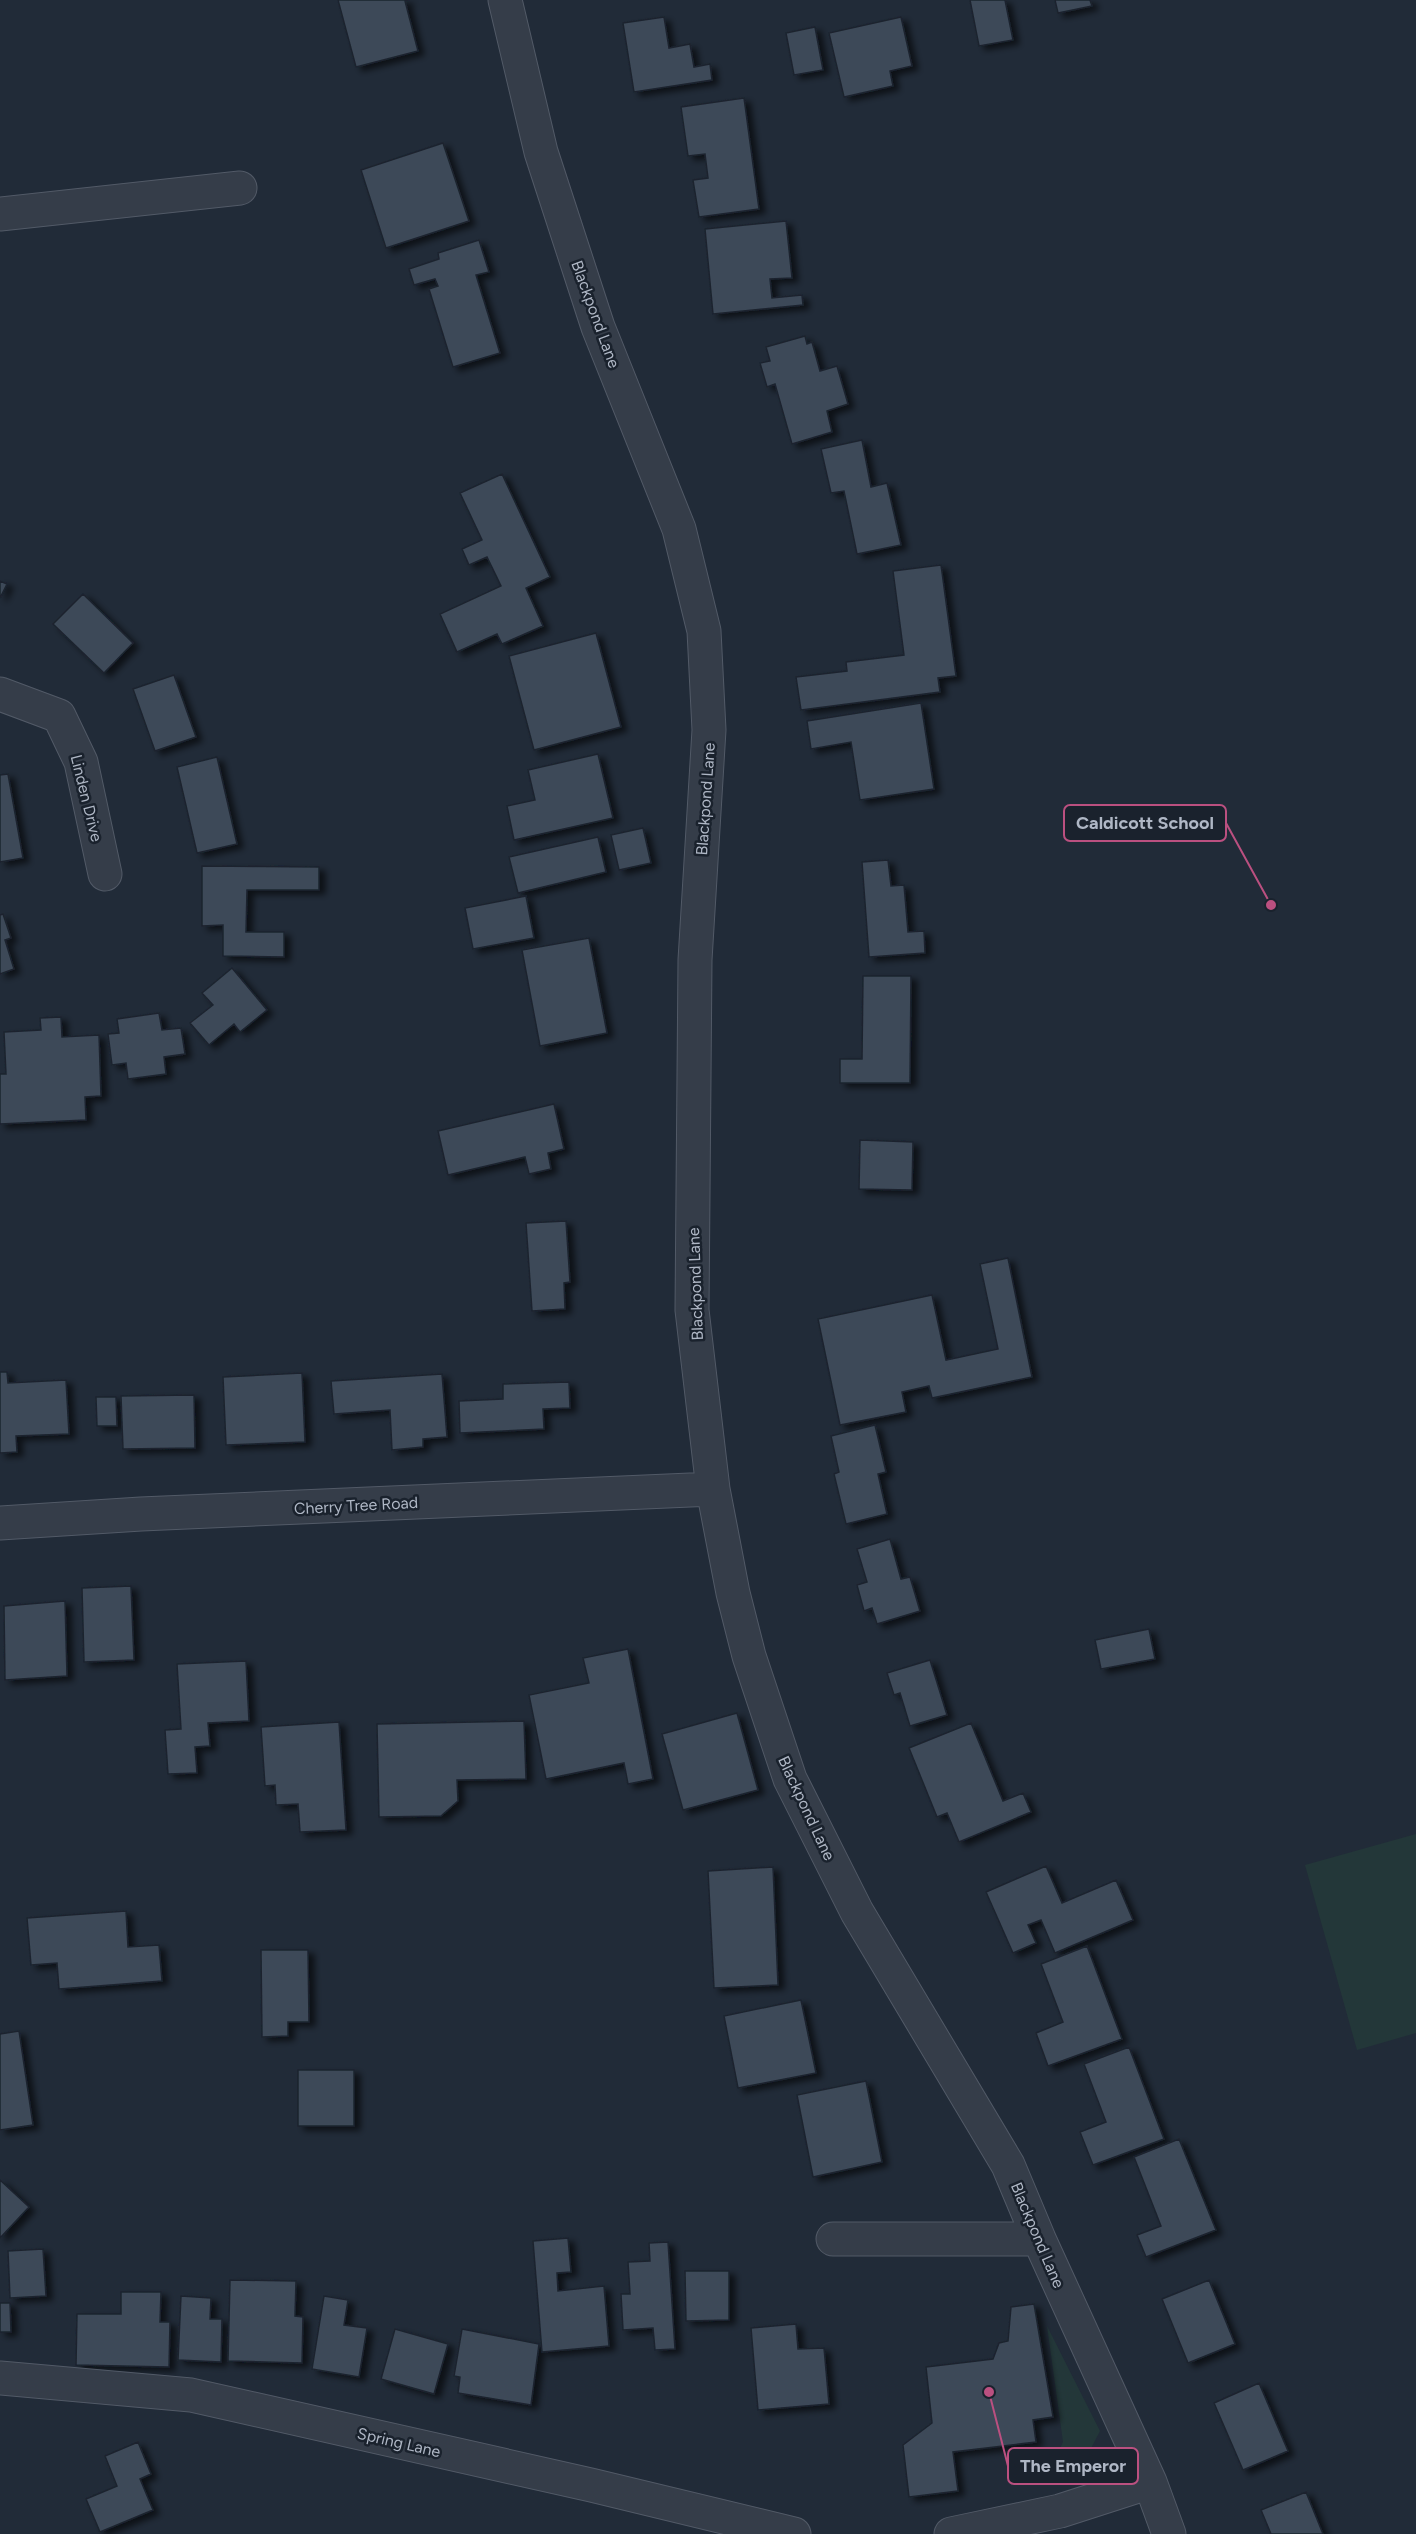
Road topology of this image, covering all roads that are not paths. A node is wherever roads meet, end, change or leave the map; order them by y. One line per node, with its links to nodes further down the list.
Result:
1 (505, 0): 6 (street, Blackpond Lane)
2 (240, 188): 3 (street)
3 (0, 214)
4 (0, 694): 5 (street, Linden Drive)
5 (105, 874)
6 (713, 1489): 7 (street, Cherry Tree Road); 9 (street, Blackpond Lane)
7 (0, 1523)
8 (833, 2239): 9 (street)
9 (1039, 2239): 11 (street, Blackpond Lane)
10 (0, 2378): 12 (street, Spring Lane)
11 (1150, 2482): 13 (street); 14 (street, Blackpond Lane)
12 (794, 2534)
13 (951, 2534)
14 (1169, 2534)

